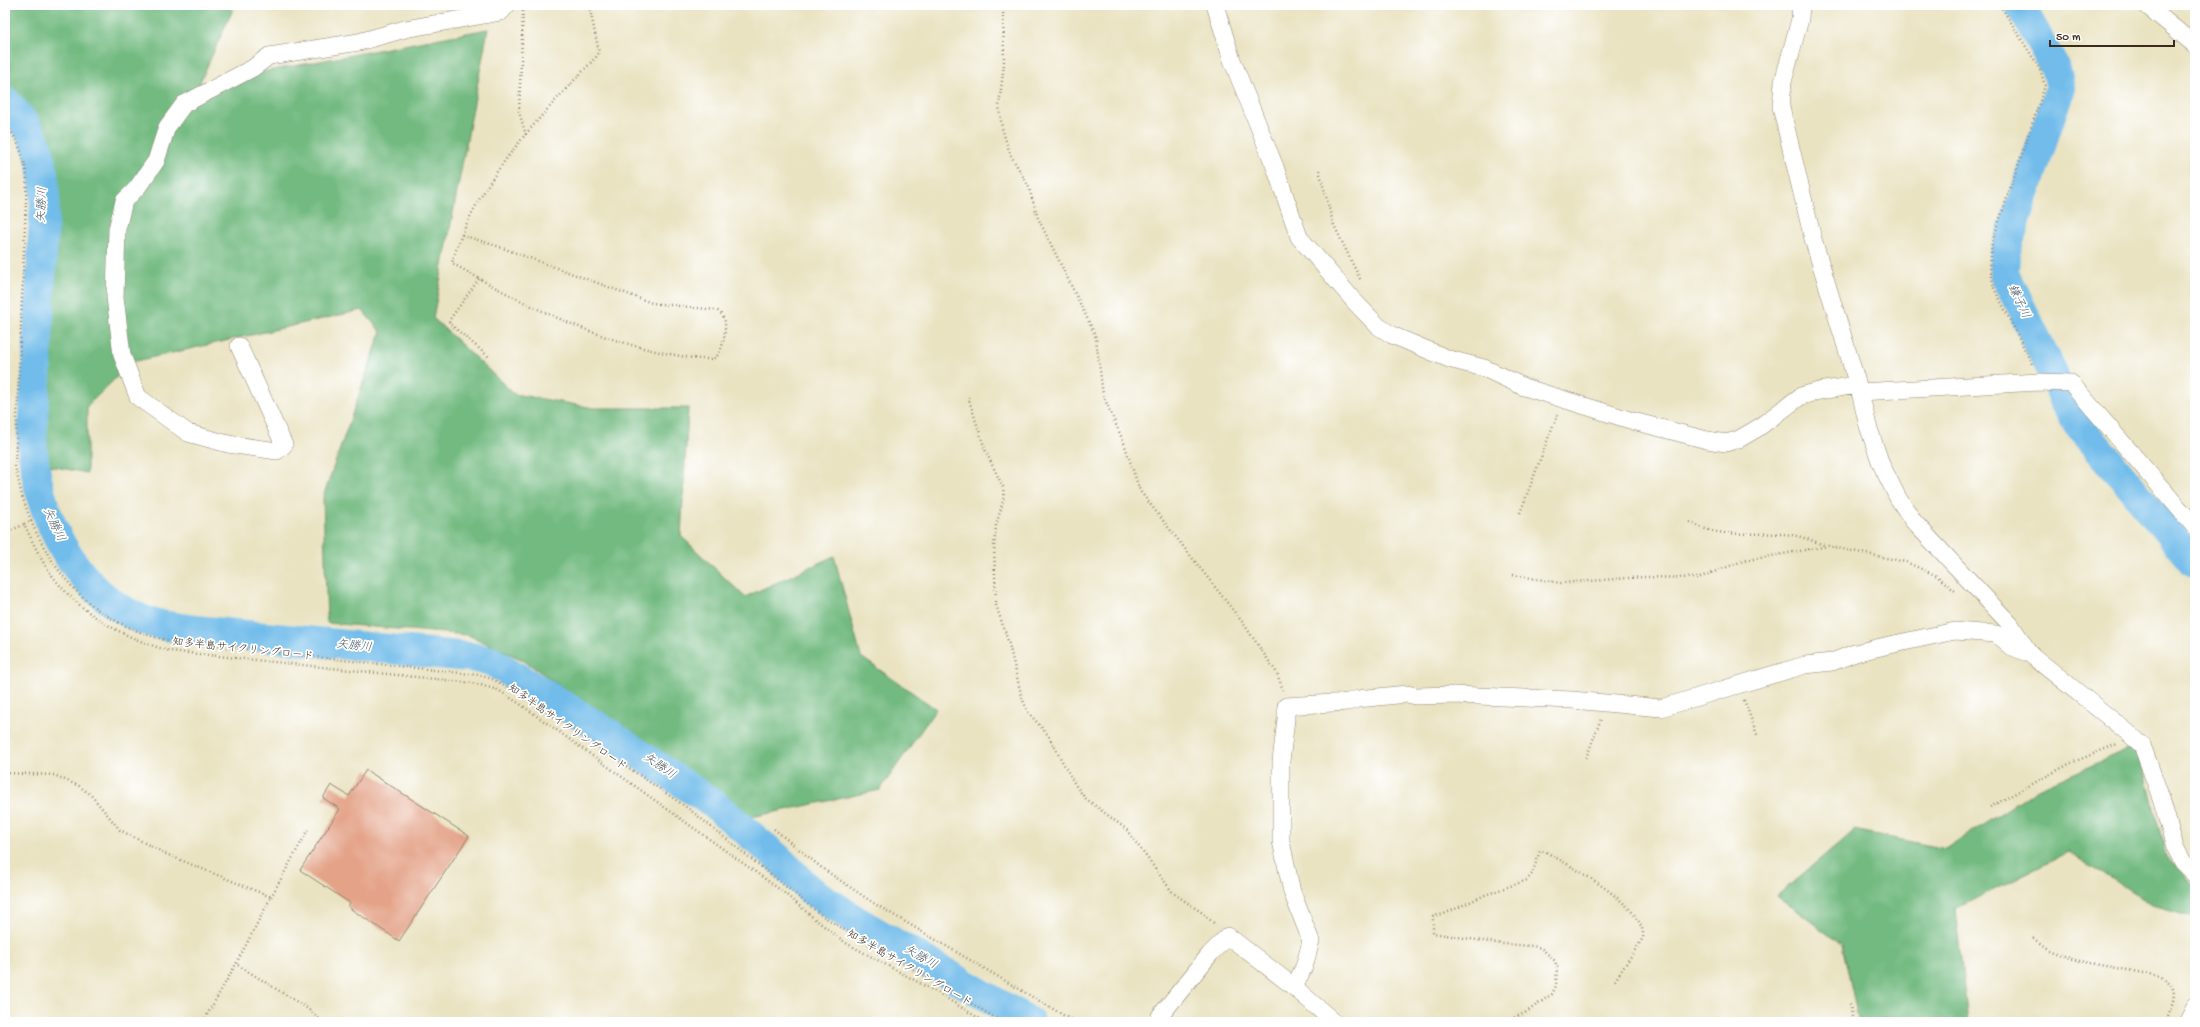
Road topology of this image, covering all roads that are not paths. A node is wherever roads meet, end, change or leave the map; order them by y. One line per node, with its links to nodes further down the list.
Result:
1 (507, 5): 6 (street)
2 (1215, 5): 7 (street)
3 (1801, 5): 7 (street)
4 (2146, 5): 5 (street)
5 (2195, 44)
6 (240, 346)
7 (1858, 389): 8 (street); 9 (street)
8 (2195, 527)
9 (2030, 654): 10 (street); 11 (street)
10 (2195, 874)
11 (1294, 987): 13 (street); 14 (street)
12 (2195, 1006): 15 (street)
13 (1160, 1016)
14 (1334, 1022)
15 (2187, 1022)

